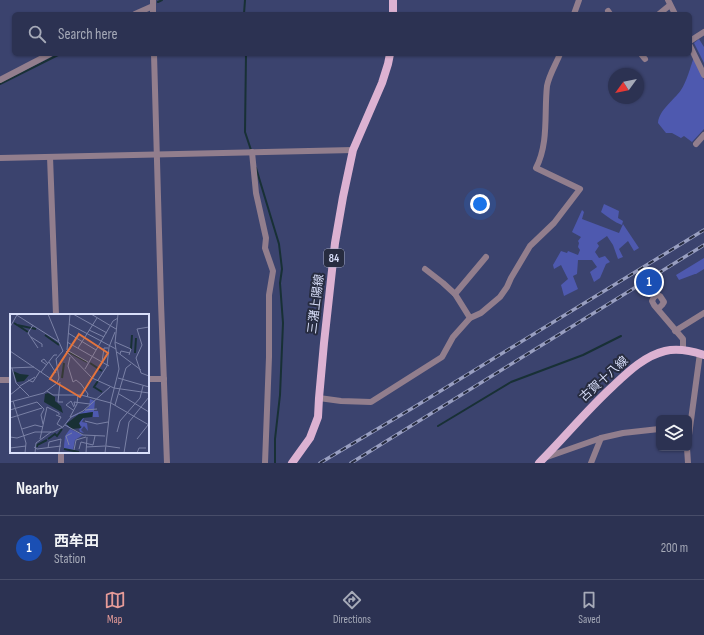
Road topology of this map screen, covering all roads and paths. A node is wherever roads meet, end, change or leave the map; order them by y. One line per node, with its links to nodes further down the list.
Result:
1 (393, 0): 6 (main road)
2 (579, 0): 7 (street)
3 (153, 3): 5 (street)
4 (669, 3): 8 (street); 9 (street)
5 (138, 12)
6 (393, 12)
7 (575, 12)
8 (661, 12)
9 (674, 12)
10 (704, 32): 11 (street)
11 (692, 40)
12 (692, 50): 17 (street)
13 (46, 56): 18 (street)
14 (154, 56): 23 (street)
15 (390, 56): 21 (main road, 三潴上陽線 / 84)
16 (559, 56): 32 (street)
17 (704, 74)
18 (0, 80)
19 (704, 135): 20 (street)
20 (696, 144)
21 (353, 150): 22 (street); 38 (main road, 三潴上陽線 / 84)
22 (252, 152): 23 (street); 45 (street)
23 (157, 154): 24 (street); 37 (street)
24 (50, 157): 25 (street); 30 (street)
25 (0, 158)
26 (486, 257): 28 (street)
27 (425, 270): 28 (street)
28 (455, 294): 32 (street)
29 (658, 309): 33 (street)
30 (56, 314)
31 (704, 314): 33 (street)
32 (470, 318): 38 (street)
33 (675, 331): 34 (street)
34 (683, 350): 35 (main road, 古賀十八線); 43 (main road, 古賀十八線)
35 (702, 354): 39 (street)
36 (149, 379): 37 (street)
37 (164, 379): 44 (street)
38 (319, 398): 46 (main road, 三潴上陽線 / 84)
39 (692, 415)
40 (656, 429): 41 (street)
41 (601, 438): 43 (street); 47 (street)
42 (688, 451): 48 (street)
43 (542, 460)
44 (167, 463)
45 (265, 463)
46 (292, 463)
47 (591, 463)
48 (688, 463)

